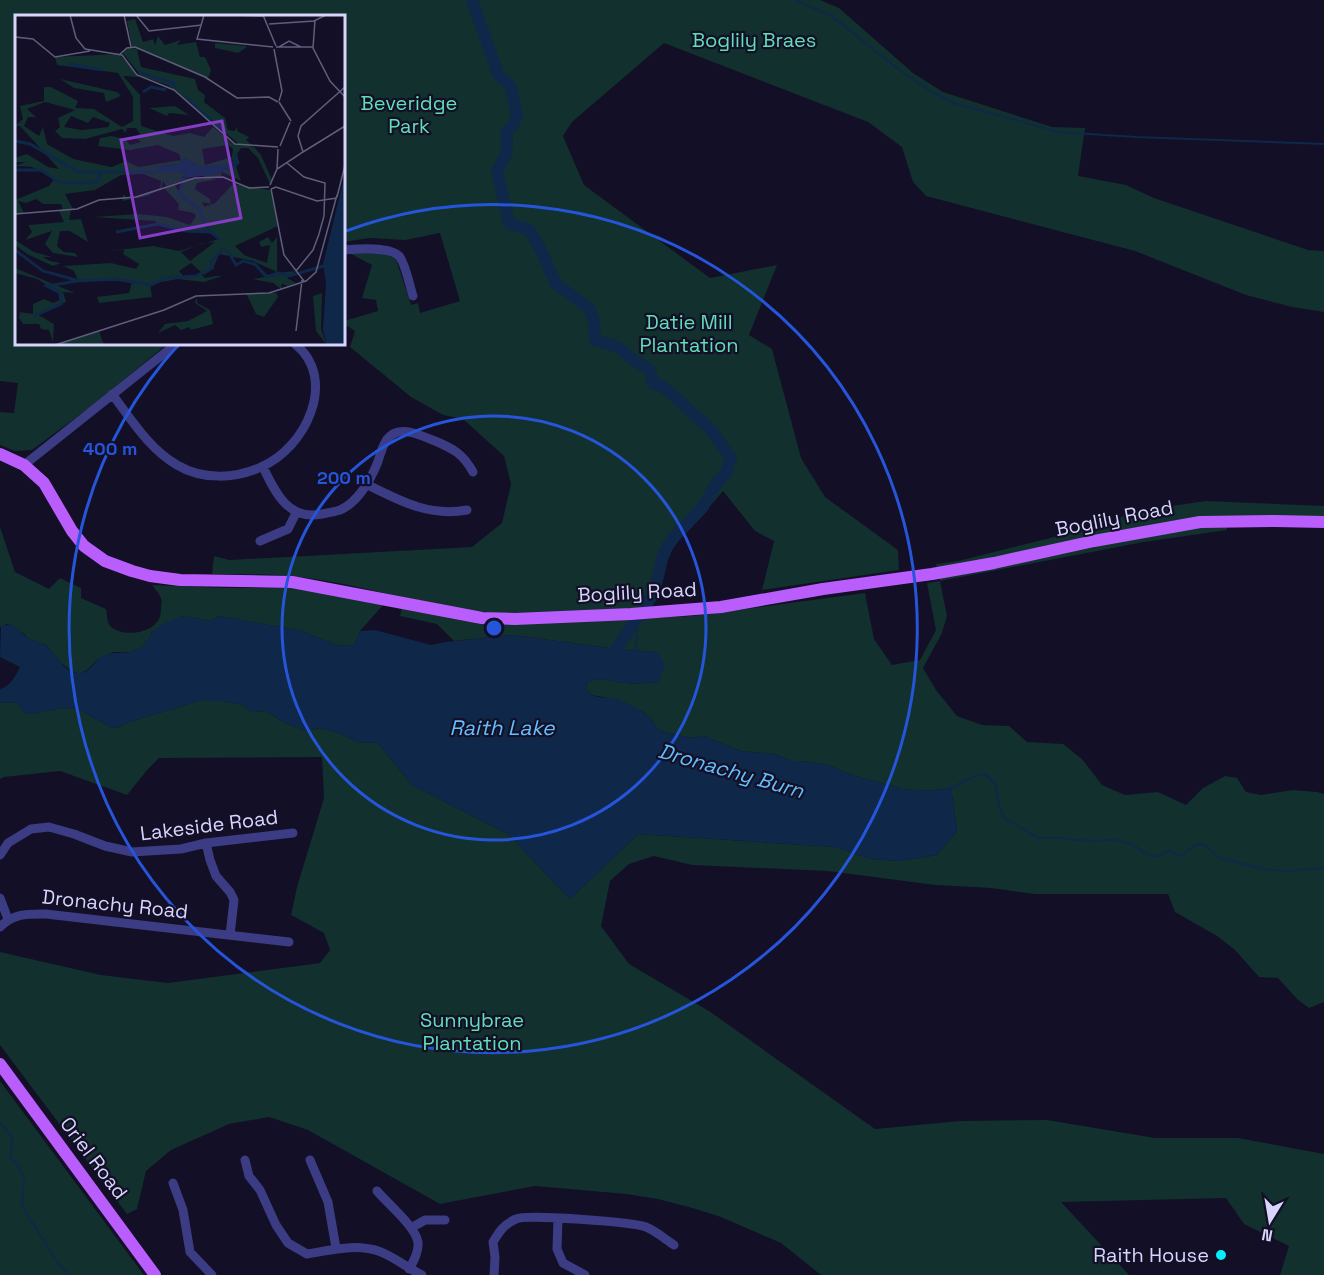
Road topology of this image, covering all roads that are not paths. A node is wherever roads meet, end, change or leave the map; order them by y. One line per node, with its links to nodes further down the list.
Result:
1 (345, 250): 2 (street)
2 (413, 296)
3 (175, 345): 5 (street)
4 (296, 345): 8 (street)
5 (112, 394): 7 (street); 8 (street)
6 (0, 453): 7 (main road, Boglily Road)
7 (24, 465): 13 (main road, Boglily Road)
8 (263, 467): 12 (street)
9 (473, 472): 10 (street)
10 (366, 484): 11 (street); 12 (street)
11 (467, 510)
12 (296, 513): 14 (street)
13 (1324, 522)
14 (260, 541)
15 (293, 833): 16 (street, Lakeside Road)
16 (206, 843): 17 (street, Lakeside Road); 21 (street)
17 (0, 855)
18 (0, 898): 19 (street)
19 (8, 919): 20 (street); 21 (street, Dronachy Road)
20 (0, 927)
21 (230, 934): 22 (street, Dronachy Road)
22 (289, 942)
23 (0, 1064): 34 (main road, Oriel Road)
24 (310, 1160): 32 (street)
25 (245, 1161): 32 (street)
26 (173, 1183): 35 (street)
27 (377, 1191): 30 (street)
28 (558, 1218): 31 (street); 37 (street); 38 (street)
29 (445, 1220): 30 (street)
30 (411, 1228): 33 (street)
31 (674, 1245)
32 (336, 1248): 33 (street)
33 (409, 1269): 36 (street)
34 (155, 1275)
35 (212, 1275)
36 (422, 1275)
37 (494, 1275)
38 (585, 1275)

